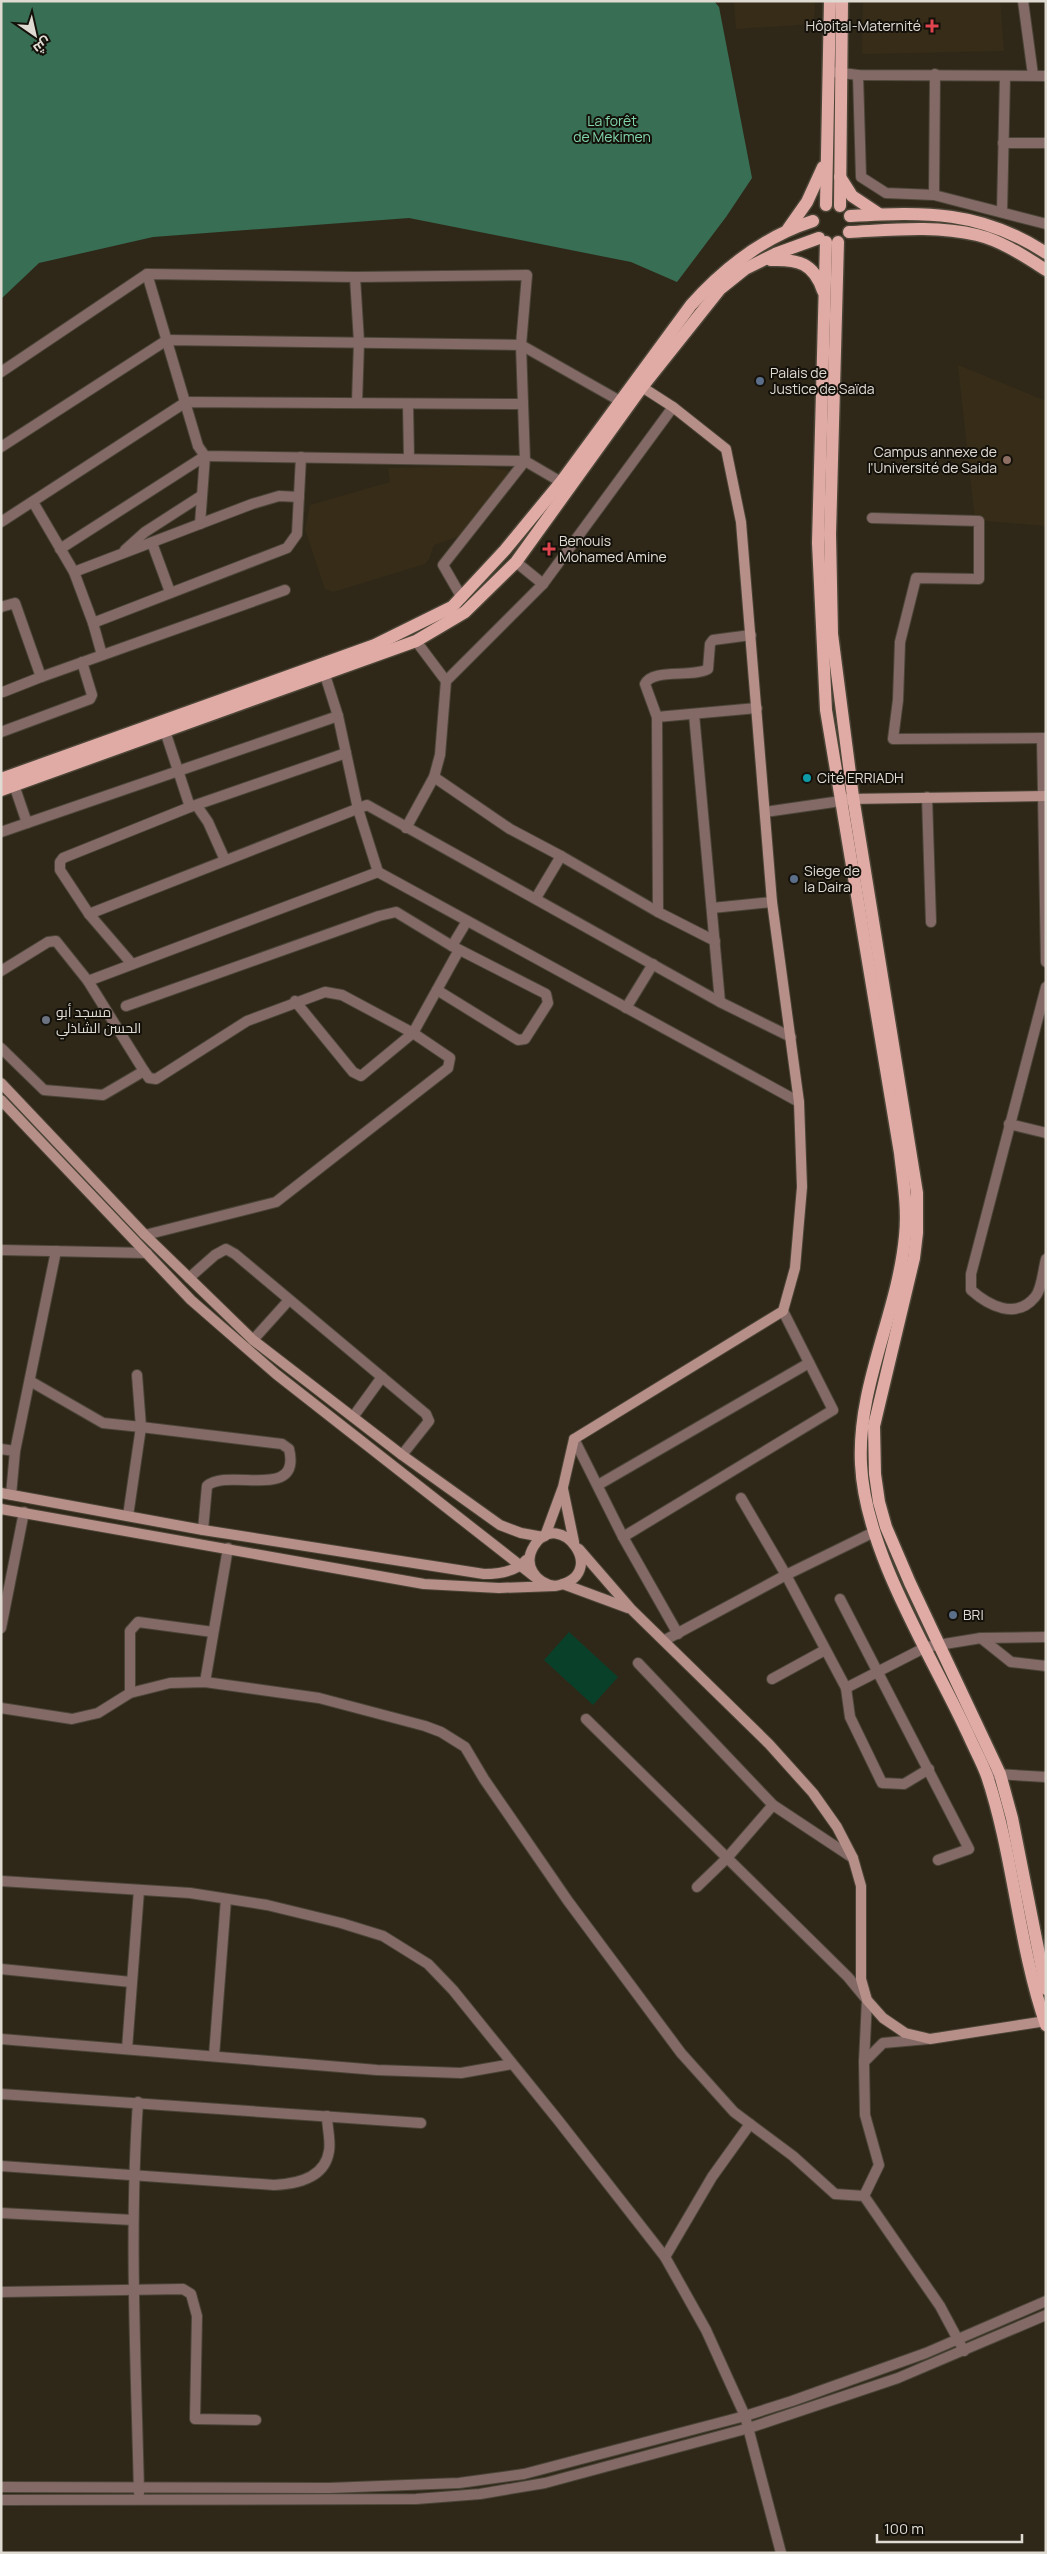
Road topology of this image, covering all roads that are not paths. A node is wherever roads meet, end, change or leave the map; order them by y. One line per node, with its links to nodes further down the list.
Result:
1 (830, 1): 4 (main road)
2 (842, 1): 4 (main road)
3 (1023, 1): 7 (street)
4 (834, 72): 6 (street); 12 (main road); 13 (main road)
5 (936, 74): 6 (street); 9 (street); 14 (street)
6 (858, 75): 14 (street)
7 (1032, 75): 8 (street); 9 (street)
8 (1046, 76)
9 (1005, 77): 10 (street)
10 (1003, 143): 11 (street); 17 (street)
11 (1046, 143)
12 (826, 158): 15 (main road); 22 (main road)
13 (840, 177): 16 (main road); 18 (main road)
14 (934, 195): 17 (street)
15 (826, 205): 16 (main road); 20 (main road)
16 (840, 206): 19 (main road)
17 (1002, 212): 21 (street)
18 (880, 214): 19 (main road); 25 (main road)
19 (850, 216): 23 (main road)
20 (813, 221): 22 (main road); 24 (main road)
21 (1046, 224)
22 (788, 229): 36 (main road)
23 (849, 232): 24 (main road); 27 (main road)
24 (827, 240): 26 (main road); 30 (main road); 88 (main road)
25 (1046, 253)
26 (766, 260): 30 (main road); 35 (main road)
27 (1046, 270)
28 (147, 274): 29 (street); 31 (street); 34 (street)
29 (355, 277): 32 (street); 33 (street)
30 (825, 298): 88 (main road)
31 (167, 340): 32 (street); 37 (street); 42 (street)
32 (359, 342): 33 (street); 38 (street)
33 (521, 345): 36 (street); 40 (street)
34 (1, 372)
35 (642, 387): 41 (main road); 57 (main road)
36 (620, 401): 47 (main road)
37 (186, 402): 38 (street); 43 (street); 50 (street)
38 (357, 403): 39 (street)
39 (408, 404): 40 (street); 45 (street)
40 (523, 404): 46 (street)
41 (673, 407): 59 (street); 65 (main road)
42 (1, 446)
43 (205, 456): 44 (street); 48 (street); 55 (street)
44 (301, 457): 45 (street); 49 (street)
45 (409, 459): 46 (street)
46 (525, 460): 47 (street); 62 (street)
47 (561, 482): 62 (main road)
48 (201, 496): 53 (street); 56 (street)
49 (299, 497): 53 (street); 61 (street)
50 (33, 502): 52 (street); 55 (street)
51 (872, 518): 79 (street)
52 (1, 522)
53 (200, 524): 54 (street)
54 (152, 543): 56 (street); 61 (street)
55 (60, 548): 58 (street)
56 (120, 555): 58 (street)
57 (516, 562): 59 (street); 66 (main road)
58 (74, 572): 64 (street)
59 (543, 584): 71 (street)
60 (286, 590): 67 (street)
61 (170, 592): 64 (street)
62 (462, 598): 83 (main road)
63 (1, 607): 70 (street)
64 (93, 623): 67 (street)
65 (751, 635): 73 (main road); 76 (street)
66 (416, 642): 69 (main road); 71 (street)
67 (102, 655): 68 (street)
68 (82, 662): 70 (street); 78 (street)
69 (324, 675): 75 (street); 77 (main road)
70 (42, 677): 72 (street)
71 (446, 681): 82 (street)
72 (2, 691)
73 (757, 708): 74 (street); 91 (main road)
74 (694, 714): 76 (street); 101 (street)
75 (338, 716): 80 (street); 81 (street)
76 (657, 716): 102 (street)
77 (165, 731): 81 (street); 84 (main road)
78 (1, 732)
79 (1044, 738): 86 (street)
80 (346, 752): 89 (street); 90 (street)
81 (179, 771): 89 (street); 92 (street)
82 (434, 777): 93 (street); 96 (street)
83 (1, 779)
84 (14, 785): 85 (main road); 92 (street)
85 (1, 790)
86 (1044, 796): 87 (main road); 95 (street)
87 (928, 797): 88 (main road); 105 (street)
88 (847, 799): 91 (street); 156 (main road); 174 (main road)
89 (194, 807): 97 (street); 103 (street)
90 (358, 809): 93 (street); 97 (street); 98 (street)
91 (765, 812): 100 (main road)
92 (27, 823): 94 (street)
93 (406, 828): 99 (street)
94 (1, 832)
95 (1045, 854): 107 (street)
96 (561, 856): 99 (street); 102 (street)
97 (225, 860): 103 (street)
98 (378, 872): 104 (street); 110 (street)
99 (536, 898): 111 (street)
100 (772, 902): 101 (street); 121 (main road)
101 (712, 908): 106 (street)
102 (658, 912): 106 (street)
103 (88, 914): 110 (street)
104 (467, 921): 108 (street); 119 (street)
105 (932, 922)
106 (715, 941): 117 (street)
107 (1046, 942): 109 (street)
108 (456, 948): 115 (street); 115 (street); 118 (street)
109 (1046, 962)
110 (132, 964): 113 (street)
111 (653, 964): 117 (street); 119 (street)
112 (1, 971): 113 (street)
113 (88, 981): 123 (street)
114 (1046, 987): 127 (street)
115 (437, 990): 120 (street)
116 (295, 1002): 120 (street); 120 (street); 123 (street)
117 (720, 1002): 121 (street)
118 (126, 1006)
119 (626, 1008): 126 (street)
120 (413, 1034): 129 (street)
121 (791, 1037): 126 (main road)
122 (1, 1048): 123 (street)
123 (144, 1071)
124 (1, 1083): 129 (main road)
125 (1, 1100): 132 (main road)
126 (799, 1102): 136 (main road)
127 (1009, 1124): 128 (street); 133 (street)
128 (1046, 1133)
129 (145, 1234): 134 (main road)
130 (1, 1250): 131 (street)
131 (56, 1251): 132 (street); 141 (street)
132 (147, 1253): 162 (main road)
133 (1046, 1260)
134 (189, 1278): 135 (street); 137 (main road)
135 (289, 1300): 137 (street); 140 (street)
136 (783, 1311): 138 (street); 144 (main road)
137 (253, 1340): 142 (main road)
138 (808, 1362): 148 (street); 158 (street)
139 (137, 1374): 143 (street)
140 (382, 1377): 142 (street); 147 (street)
141 (30, 1381): 143 (street); 146 (street)
142 (353, 1417): 147 (main road)
143 (141, 1427): 154 (street); 155 (street)
144 (574, 1439): 148 (street); 149 (main road)
145 (1, 1449): 146 (street)
146 (15, 1451): 150 (street)
147 (402, 1455): 157 (main road)
148 (598, 1485): 158 (street)
149 (563, 1487): 157 (main road); 159 (main road)
150 (6, 1494): 154 (main road)
151 (741, 1498): 163 (street)
152 (1, 1509): 153 (main road)
153 (24, 1512): 160 (main road); 168 (street)
154 (128, 1516): 155 (main road)
155 (203, 1530): 162 (main road)
156 (874, 1532): 163 (street); 175 (main road)
157 (544, 1537): 159 (main road); 161 (main road)
158 (623, 1537): 170 (street)
159 (576, 1545): 165 (main road); 167 (main road)
160 (228, 1548): 165 (main road); 169 (street)
161 (530, 1556): 162 (main road); 164 (main road)
162 (522, 1565): 164 (main road)
163 (786, 1575): 170 (street); 176 (street)
164 (540, 1581): 165 (main road)
165 (559, 1585): 167 (main road)
166 (840, 1598): 179 (street)
167 (631, 1609): 173 (main road)
168 (1, 1628)
169 (214, 1632): 181 (street); 183 (street)
170 (678, 1634): 173 (street)
171 (1046, 1637): 172 (street)
172 (981, 1638): 174 (street); 178 (street)
173 (665, 1640): 192 (main road)
174 (940, 1645): 175 (street); 188 (main road)
175 (926, 1647): 179 (street); 187 (main road)
176 (825, 1650): 180 (street); 182 (street)
177 (638, 1663): 190 (street)
178 (1046, 1666)
179 (876, 1671): 182 (street); 186 (street)
180 (772, 1679)
181 (205, 1682): 183 (street); 213 (street)
182 (846, 1688): 186 (street)
183 (130, 1693): 184 (street)
184 (1, 1708)
185 (586, 1719): 191 (street)
186 (929, 1768): 193 (street)
187 (986, 1774): 188 (street); 202 (main road)
188 (1000, 1774): 189 (street); 200 (main road)
189 (1046, 1777)
190 (773, 1805): 191 (street); 192 (street)
191 (727, 1858): 195 (street); 201 (street)
192 (853, 1858): 201 (main road)
193 (938, 1860)
194 (1, 1881): 196 (street)
195 (697, 1887)
196 (139, 1890): 197 (street); 199 (street)
197 (226, 1899): 206 (street); 208 (street)
198 (1, 1969): 199 (street)
199 (131, 1982): 205 (street)
200 (1046, 1989)
201 (867, 2000): 204 (main road); 207 (street)
202 (1045, 2023): 204 (main road)
203 (1, 2039): 205 (street)
204 (930, 2039): 207 (street)
205 (127, 2049): 206 (street)
206 (214, 2056): 208 (street)
207 (864, 2062): 216 (street)
208 (512, 2064): 219 (street)
209 (1, 2094): 210 (street)
210 (138, 2102): 211 (street); 215 (street)
211 (327, 2116): 212 (street); 215 (street)
212 (421, 2123)
213 (750, 2124): 216 (street); 219 (street)
214 (1, 2166): 215 (street)
215 (133, 2175): 218 (street)
216 (864, 2196): 224 (street)
217 (1, 2213): 218 (street)
218 (133, 2220): 220 (street)
219 (665, 2257): 226 (street)
220 (133, 2291): 221 (street); 227 (street); 231 (street)
221 (1, 2292)
222 (1046, 2301): 224 (street)
223 (1046, 2315): 225 (street)
224 (959, 2340): 225 (street); 226 (street)
225 (964, 2351): 228 (street)
226 (746, 2416): 228 (street); 229 (street)
227 (256, 2420)
228 (749, 2428): 233 (street); 237 (street)
229 (416, 2485): 232 (street); 233 (street)
230 (1, 2487): 231 (street)
231 (139, 2488): 232 (street); 235 (street)
232 (329, 2488): 236 (street)
233 (416, 2499): 236 (street)
234 (1, 2500): 235 (street)
235 (139, 2500): 236 (street)
236 (328, 2500)
237 (781, 2553)

